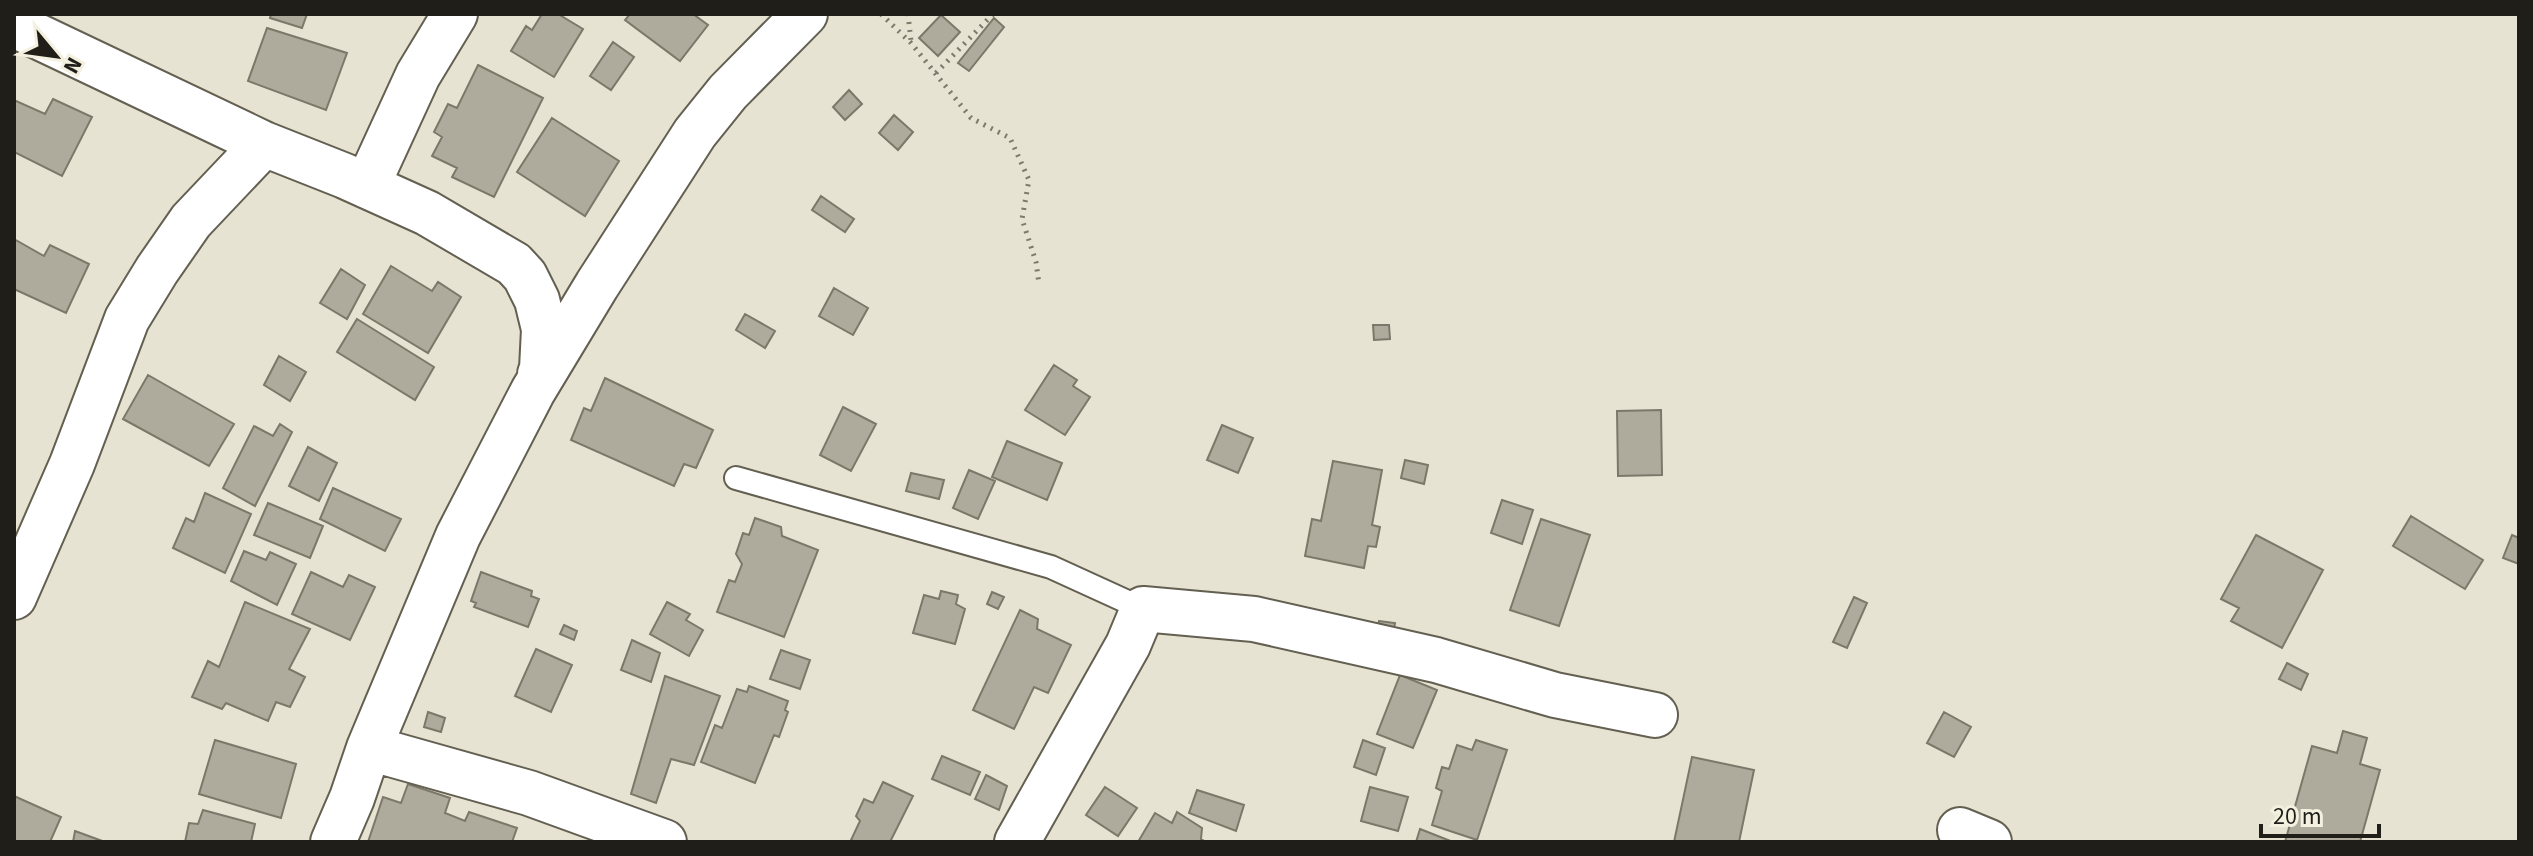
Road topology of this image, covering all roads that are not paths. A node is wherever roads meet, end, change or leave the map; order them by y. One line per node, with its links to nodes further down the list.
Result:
1 (455, 14): 5 (street)
2 (805, 14): 6 (street)
3 (14, 25): 4 (street)
4 (264, 144): 5 (street); 8 (street)
5 (367, 186): 6 (street)
6 (533, 391): 11 (street)
7 (736, 478): 9 (lane)
8 (14, 597)
9 (1143, 609): 10 (street); 14 (street)
10 (1655, 715)
11 (369, 748): 12 (street); 13 (street)
12 (333, 842)
13 (664, 842)
14 (1017, 842)

